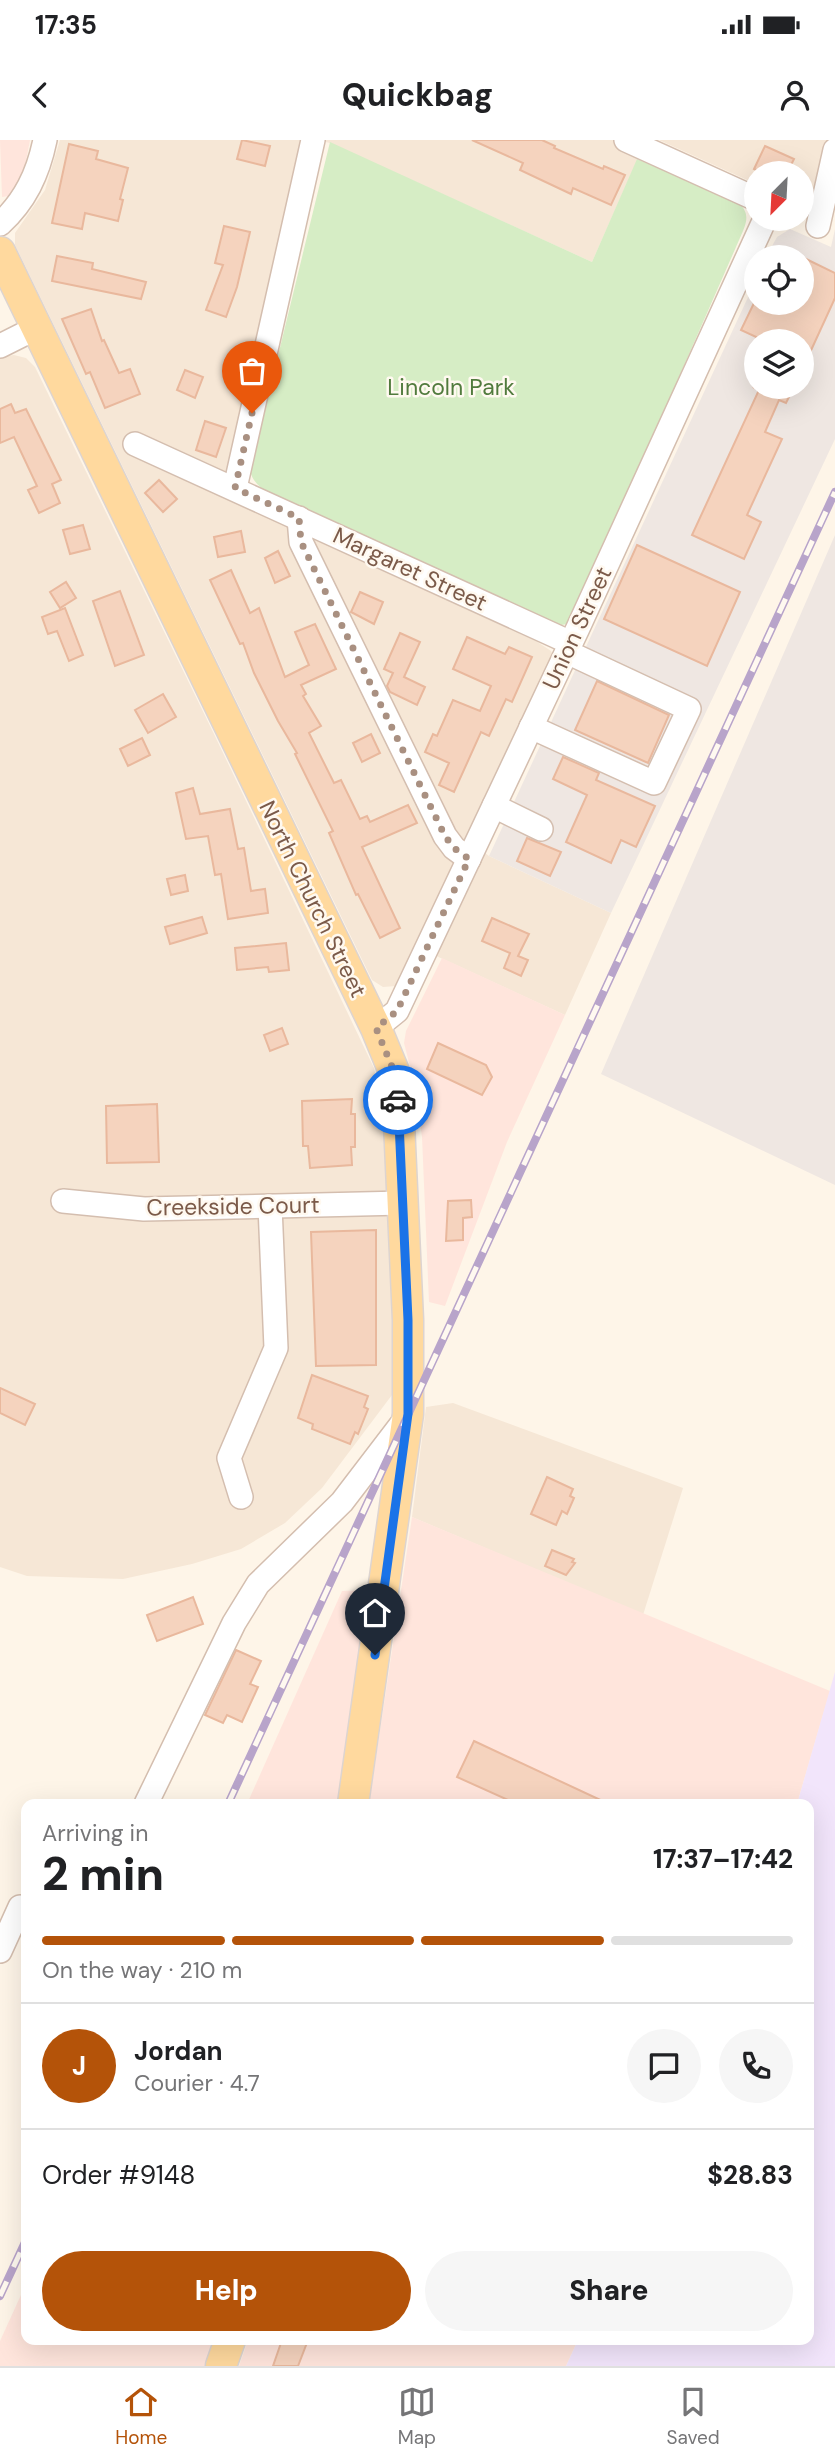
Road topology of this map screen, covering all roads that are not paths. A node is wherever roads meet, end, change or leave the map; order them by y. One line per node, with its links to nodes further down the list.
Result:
1 (46, 140): 6 (street)
2 (313, 140): 13 (street)
3 (626, 140): 5 (street)
4 (835, 150): 7 (street)
5 (744, 194)
6 (0, 225)
7 (818, 226)
8 (760, 231): 15 (street, Union Street)
9 (0, 252): 10 (main road, North Church Street)
10 (36, 328): 11 (street); 20 (main road, North Church Street)
11 (0, 346)
12 (135, 444): 13 (street, Margaret Street)
13 (235, 488): 14 (street, Margaret Street)
14 (299, 518): 15 (street, Margaret Street); 19 (street)
15 (569, 648): 16 (street, Union Street); 16 (street, Margaret Street)
16 (531, 727): 17 (street, Union Street)
17 (494, 806): 18 (street); 19 (street, Union Street)
18 (541, 829)
19 (469, 859): 20 (street, Union Street)
20 (376, 1028): 22 (main road, North Church Street)
21 (63, 1201): 23 (street, Creekside Court)
22 (403, 1203): 23 (street, Creekside Court); 24 (main road, North Church Street)
23 (270, 1206): 25 (street)
24 (408, 1414): 26 (street); 27 (main road, North Church Street)
25 (241, 1497)
26 (148, 1799)
27 (354, 1799)
28 (16, 1905): 29 (street)
29 (0, 1951)
30 (228, 2345): 31 (main road)
31 (221, 2366)

